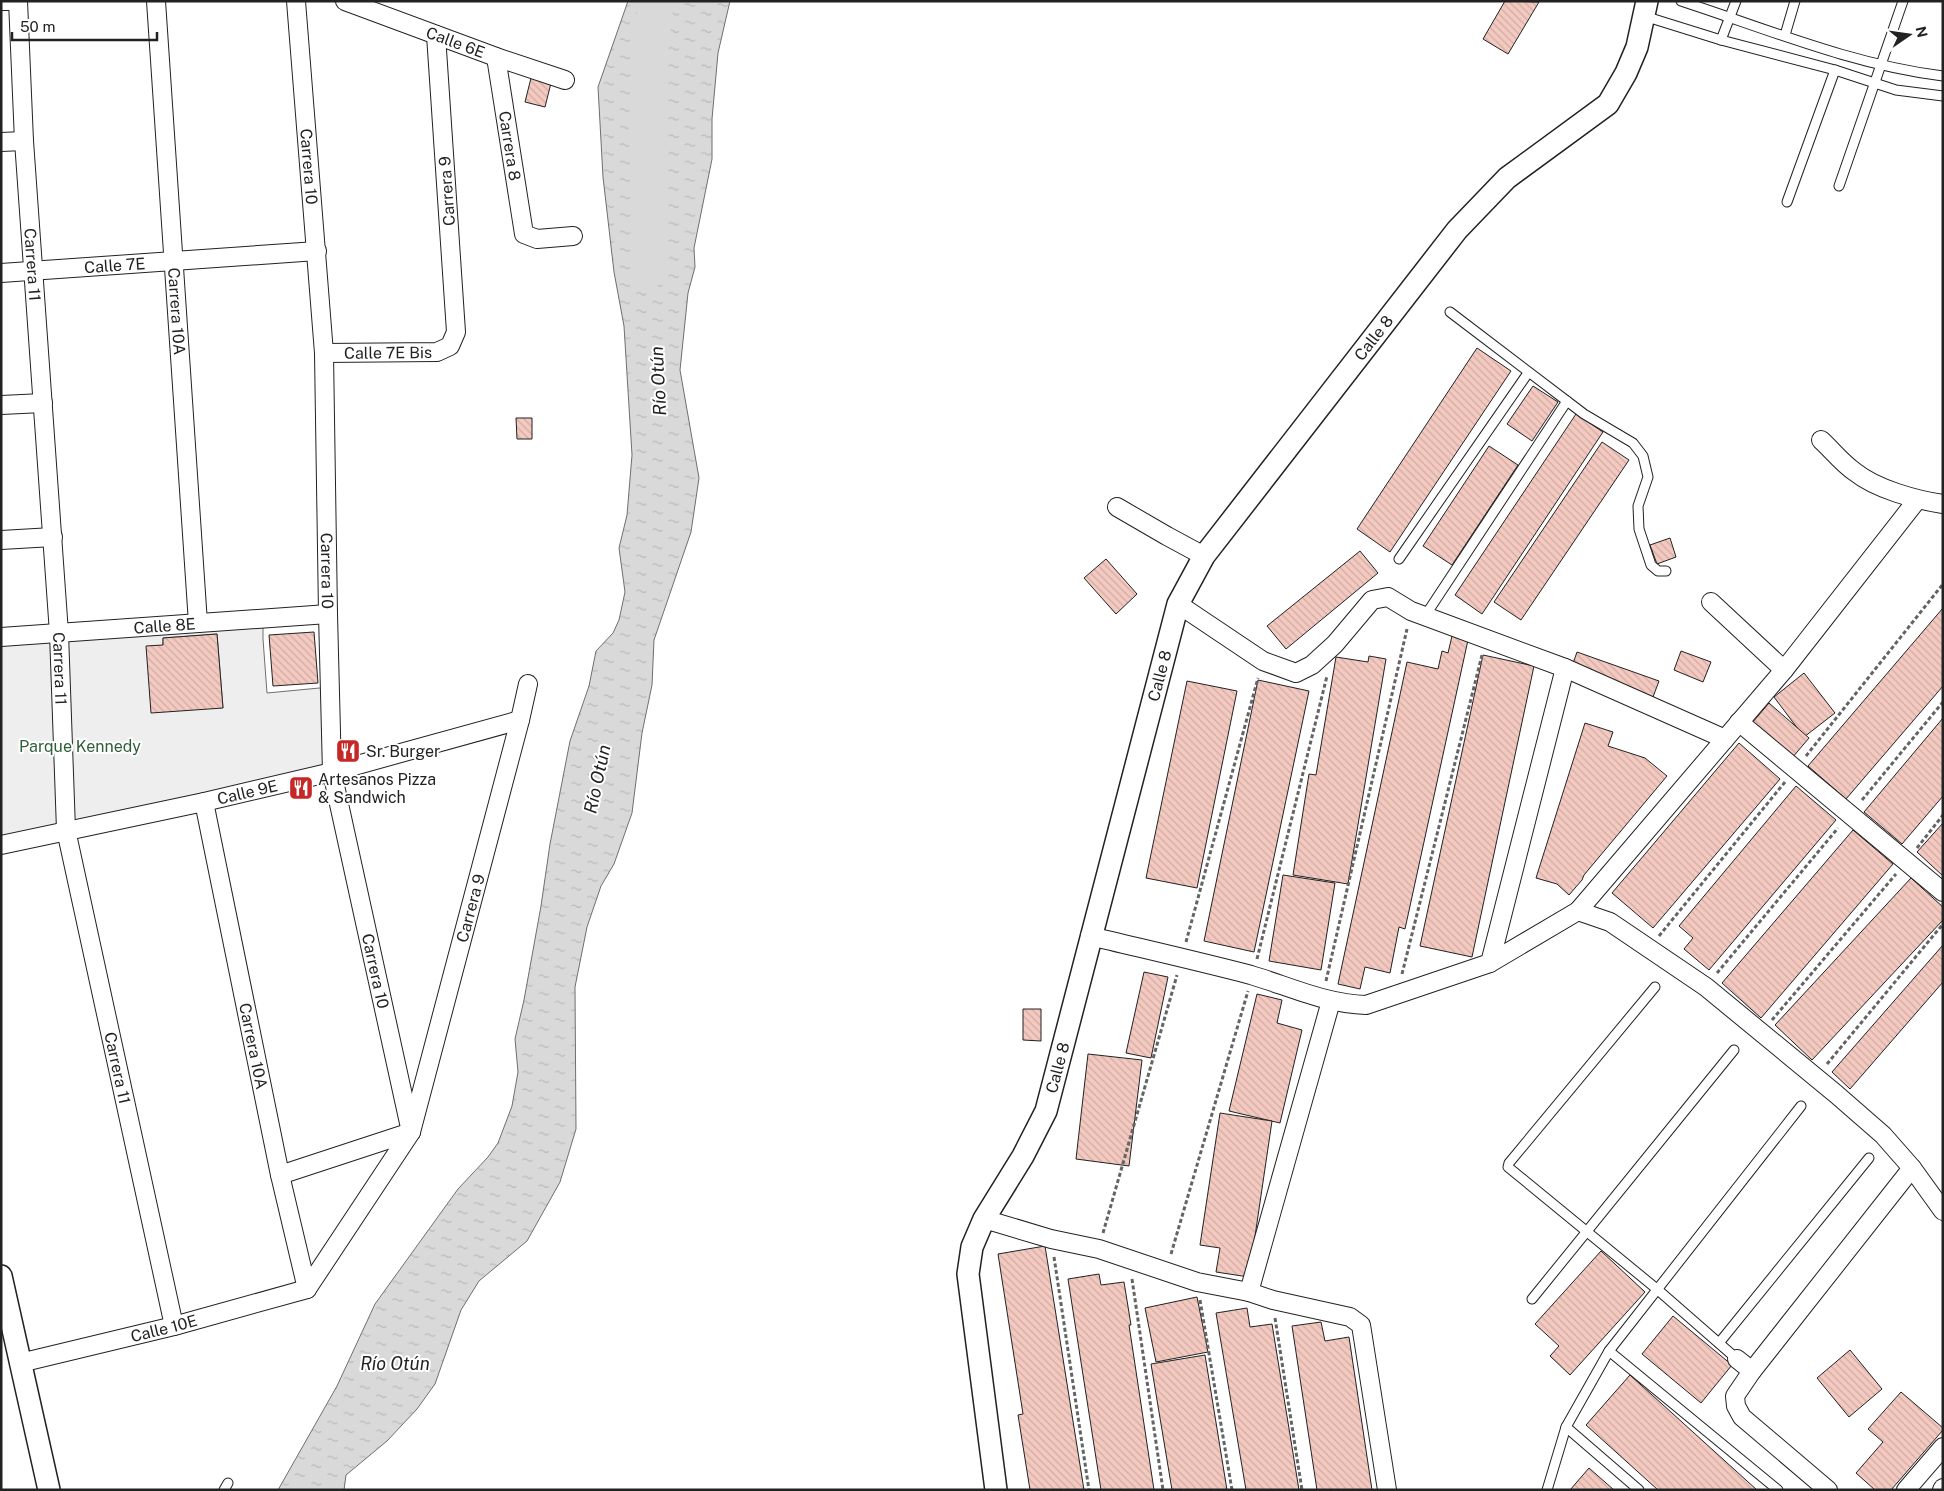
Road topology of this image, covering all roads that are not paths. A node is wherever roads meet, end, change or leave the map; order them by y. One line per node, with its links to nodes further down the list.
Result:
1 (1, 1): 2 (street)
2 (18, 1): 22 (street, Carrera 11)
3 (156, 1): 28 (street, Carrera 10A)
4 (296, 1): 27 (street, Carrera 10)
5 (345, 1): 12 (street, Calle 6E)
6 (1681, 1): 11 (lane)
7 (1736, 1): 11 (lane)
8 (1795, 1): 13 (lane)
9 (1903, 1): 16 (lane)
10 (1645, 9): 14 (lane); 44 (street, Calle 8)
11 (1729, 19): 13 (lane); 14 (lane)
12 (436, 35): 15 (street, Calle 6E); 32 (street, Carrera 9)
13 (1784, 35): 16 (lane)
14 (1721, 40): 17 (lane)
15 (496, 57): 19 (street, Calle 6E); 26 (street, Carrera 8)
16 (1881, 66): 18 (lane); 20 (lane)
17 (1835, 70): 20 (lane); 25 (lane)
18 (1943, 76)
19 (565, 80)
20 (1875, 84): 21 (lane); 24 (lane)
21 (1943, 96)
22 (24, 141): 23 (street); 29 (street, Carrera 11)
23 (1, 142)
24 (1839, 186)
25 (1787, 202)
26 (572, 236)
27 (316, 251): 28 (street, Calle 7E); 33 (street, Carrera 10)
28 (173, 262): 29 (street, Calle 7E); 51 (street, Carrera 10A)
29 (34, 271): 30 (street, Calle 7E); 36 (street, Carrera 11)
30 (1, 273)
31 (1450, 312): 34 (lane)
32 (450, 346): 33 (street, Calle 7E Bis)
33 (324, 352): 49 (street, Carrera 10)
34 (1528, 373): 35 (lane); 45 (lane)
35 (1568, 402): 46 (lane); 50 (lane)
36 (43, 403): 37 (street); 42 (street, Carrera 11)
37 (1, 405)
38 (1821, 440): 39 (street)
39 (1917, 500): 40 (street); 55 (street)
40 (1943, 504)
41 (1117, 506): 44 (street)
42 (53, 537): 43 (street); 52 (street, Carrera 11)
43 (1, 540)
44 (1204, 556): 48 (street, Calle 8)
45 (1399, 559)
46 (1666, 571)
47 (1711, 602): 55 (street)
48 (1178, 604): 50 (street); 66 (street, Calle 8)
49 (328, 614): 51 (street, Calle 8E); 60 (street, Carrera 10)
50 (1418, 614): 54 (street)
51 (198, 623): 52 (street, Calle 8E)
52 (59, 633): 53 (street, Calle 8E); 62 (street, Carrera 11)
53 (1, 637)
54 (1565, 668): 59 (street); 67 (street)
55 (1784, 670): 58 (street)
56 (528, 684): 57 (street, Carrera 9)
57 (520, 720): 60 (street, Calle 9E); 72 (street, Carrera 9)
58 (1739, 722): 59 (street); 64 (street)
59 (1726, 739): 65 (street)
60 (332, 772): 61 (street, Calle 9E); 72 (street, Carrera 10)
61 (204, 802): 62 (street, Calle 9E); 75 (street, Carrera 10A)
62 (66, 830): 63 (street, Calle 9E); 84 (street, Carrera 11)
63 (1, 845)
64 (1943, 892)
65 (1578, 911): 67 (street); 74 (street)
66 (1090, 936): 69 (street); 77 (street, Calle 8)
67 (1490, 963): 69 (street)
68 (1655, 987): 78 (lane)
69 (1327, 999): 82 (street)
70 (1734, 1050): 78 (lane)
71 (1801, 1106): 81 (lane)
72 (411, 1132): 75 (street); 80 (street, Carrera 9)
73 (1869, 1158): 85 (lane)
74 (1912, 1168): 76 (street); 89 (street)
75 (280, 1175): 80 (street, Carrera 10A)
76 (1943, 1212)
77 (984, 1219): 82 (street); 93 (street, Calle 8)
78 (1587, 1232): 81 (lane); 83 (lane)
79 (1, 1276): 88 (street)
80 (307, 1289): 84 (street, Calle 10E)
81 (1658, 1290): 85 (lane); 86 (lane)
82 (1249, 1292): 94 (street)
83 (1532, 1299)
84 (174, 1326): 88 (street, Calle 10E)
85 (1719, 1343): 87 (lane)
86 (1609, 1351): 90 (lane); 97 (lane)
87 (1737, 1359): 89 (street)
88 (20, 1363): 92 (street)
89 (1752, 1371): 98 (street)
90 (1566, 1427): 95 (lane); 96 (lane)
91 (1943, 1447): 99 (street)
92 (49, 1490)
93 (996, 1490)
94 (1388, 1490)
95 (1547, 1490)
96 (1639, 1490)
97 (1778, 1490)
98 (1828, 1490)
99 (1906, 1490)

